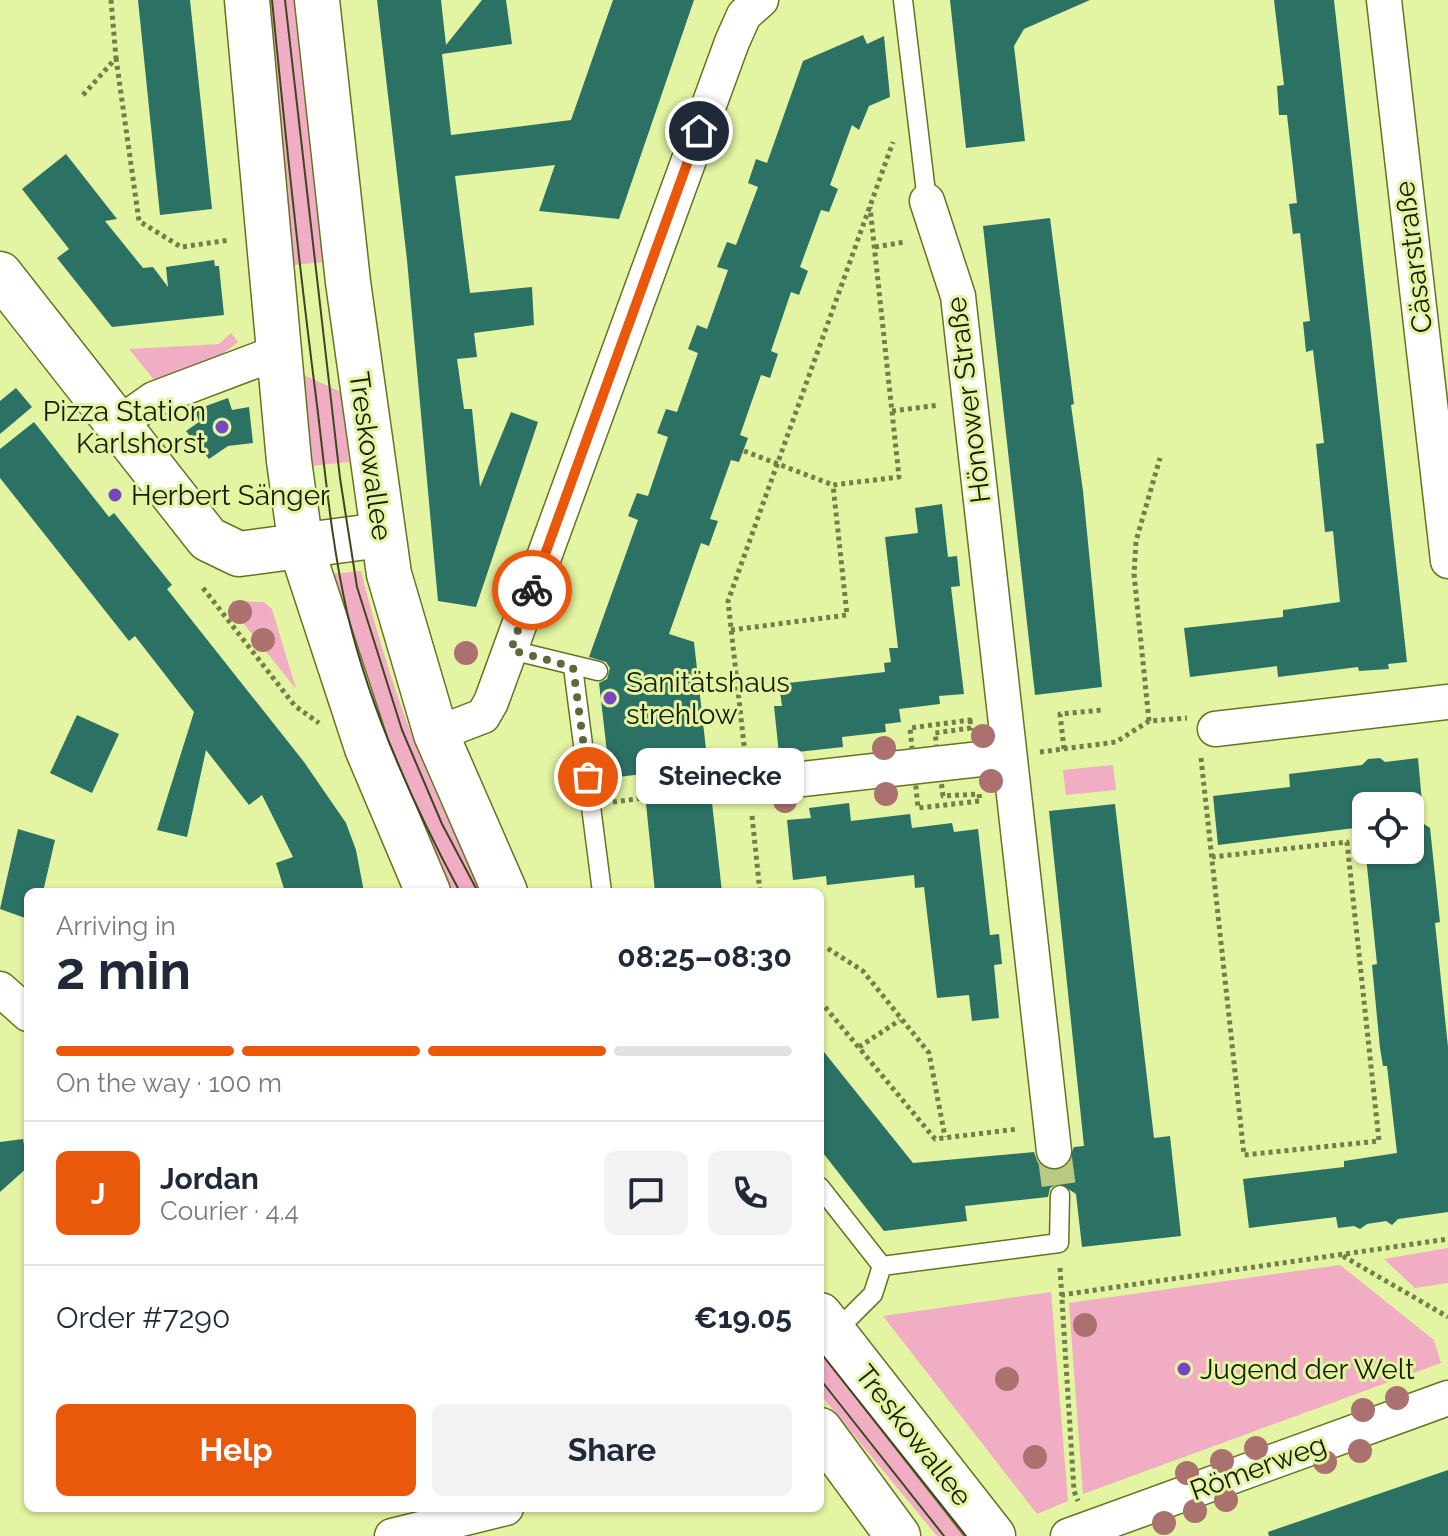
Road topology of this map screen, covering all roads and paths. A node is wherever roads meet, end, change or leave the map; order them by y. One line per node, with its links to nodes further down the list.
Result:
1 (111, 0): 7 (path)
2 (247, 0): 14 (main road)
3 (317, 0): 22 (main road, Treskowallee)
4 (761, 0): 27 (street)
5 (903, 0): 10 (lane, Hönower Straße)
6 (1384, 0): 24 (street, Cäsarstraße)
7 (116, 58): 8 (path); 12 (path)
8 (83, 95)
9 (892, 133): 11 (path)
10 (927, 201): 37 (street, Hönower Straße)
11 (870, 206): 16 (path); 20 (path)
12 (217, 242)
13 (0, 274): 17 (main road)
14 (281, 351): 17 (street); 23 (main road)
15 (937, 406): 16 (path)
16 (892, 411): 21 (path)
17 (117, 425): 23 (main road)
18 (744, 451): 20 (path)
19 (1160, 458): 32 (path)
20 (777, 466): 21 (path); 26 (path)
21 (833, 485): 26 (path)
22 (381, 535): 23 (main road); 34 (main road, Treskowallee)
23 (301, 547): 42 (main road)
24 (1448, 561)
25 (203, 588): 33 (path)
26 (731, 630): 38 (path)
27 (511, 650): 28 (lane); 34 (street)
28 (573, 667): 29 (lane); 40 (lane)
29 (598, 671)
30 (1448, 702): 35 (street)
31 (1102, 710): 36 (path)
32 (1149, 721): 35 (path); 36 (path)
33 (320, 724)
34 (436, 734): 43 (main road, Treskowallee)
35 (1208, 740): 41 (path)
36 (1064, 749): 37 (path)
37 (1007, 756): 38 (street); 53 (street, Hönower Straße)
38 (749, 785): 45 (path)
39 (651, 797): 40 (path)
40 (591, 805): 44 (lane)
41 (1212, 857): 41 (path)
42 (426, 888)
43 (503, 888)
44 (601, 888)
45 (760, 888)
46 (824, 948): 50 (path)
47 (0, 989): 49 (street)
48 (824, 1006): 51 (path)
49 (24, 1010)
50 (900, 1020): 51 (path); 52 (path)
51 (859, 1047): 52 (path)
52 (945, 1137): 53 (path)
53 (1052, 1138)
54 (824, 1192): 58 (lane)
55 (1060, 1195): 58 (lane)
56 (1448, 1239): 57 (path)
57 (1343, 1256): 59 (path); 63 (path)
58 (882, 1266): 60 (lane, Treskowallee)
59 (1448, 1317)
60 (827, 1324): 67 (main road, Treskowallee)
61 (1448, 1398): 68 (street, Römerweg)
62 (824, 1435): 66 (main road)
63 (1078, 1501)
64 (490, 1512): 65 (street)
65 (392, 1536)
66 (898, 1536)
67 (993, 1536)
68 (1068, 1536)

